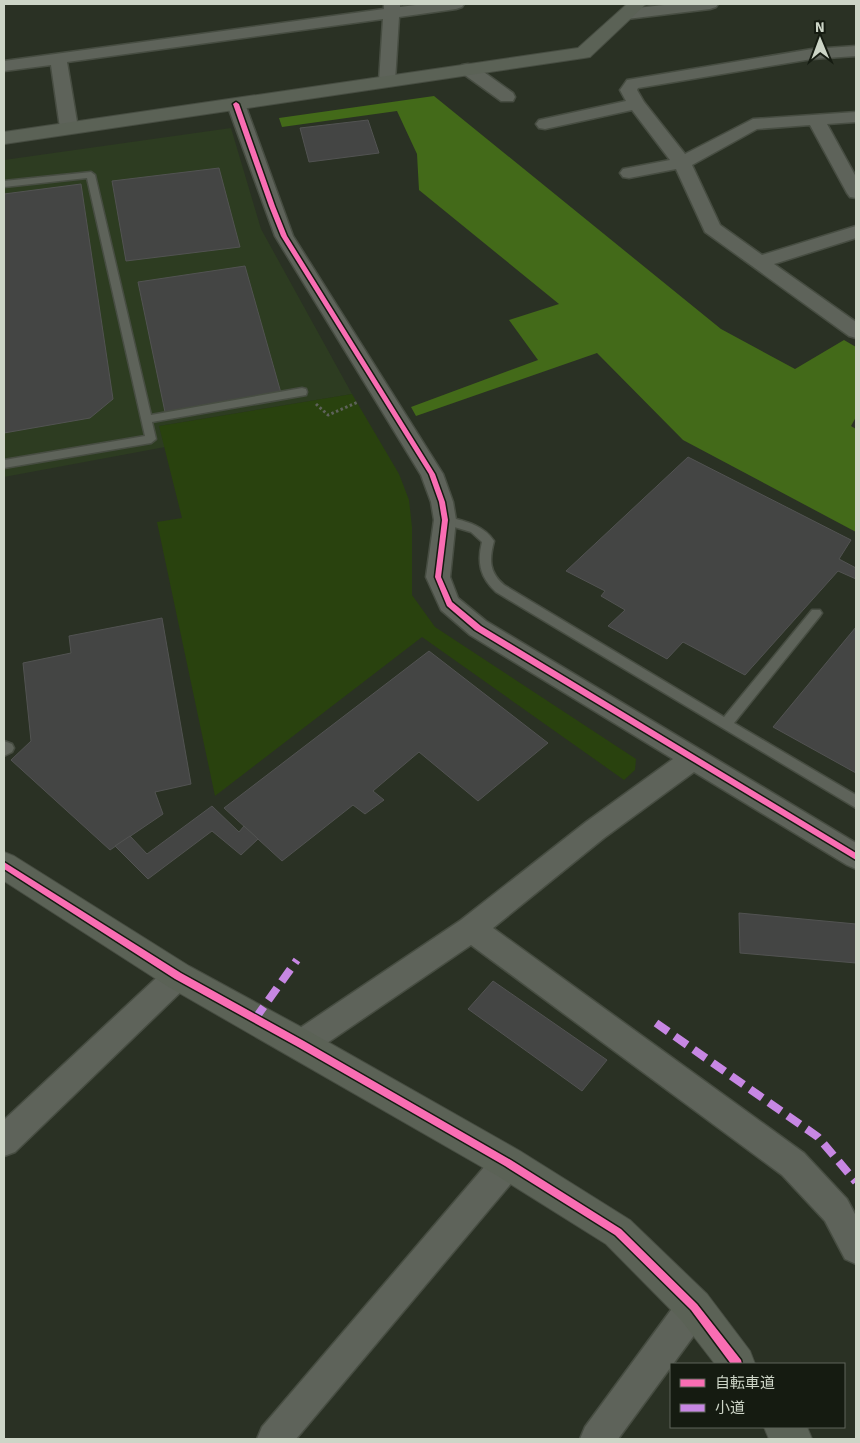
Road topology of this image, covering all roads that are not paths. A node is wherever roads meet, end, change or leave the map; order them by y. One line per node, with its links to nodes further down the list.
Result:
1 (456, 4): 3 (street)
2 (710, 4): 4 (street)
3 (391, 9): 6 (street); 9 (street)
4 (632, 9): 8 (street)
5 (856, 51): 12 (street)
6 (58, 59): 7 (street); 16 (street)
7 (4, 66)
8 (468, 69): 9 (street); 10 (street)
9 (387, 81): 11 (street)
10 (507, 97)
11 (236, 104): 16 (street); 28 (street)
12 (636, 104): 15 (street); 18 (street)
13 (856, 117): 14 (street)
14 (816, 120): 18 (street); 21 (street)
15 (545, 124)
16 (69, 128): 17 (street)
17 (4, 138)
18 (682, 163): 19 (street); 23 (street)
19 (629, 173)
20 (4, 184): 26 (lane)
21 (856, 193)
22 (856, 232): 23 (street)
23 (759, 262): 24 (street)
24 (856, 331)
25 (302, 392): 26 (lane)
26 (147, 419): 27 (lane)
27 (4, 464)
28 (445, 520): 30 (lane); 33 (street)
29 (816, 613): 30 (lane)
30 (726, 724): 34 (lane)
31 (4, 746): 32 (lane)
32 (4, 751)
33 (693, 760): 35 (street); 37 (street)
34 (856, 802)
35 (856, 857)
36 (4, 865): 38 (street)
37 (471, 929): 39 (street); 42 (street)
38 (178, 976): 39 (street); 40 (street)
39 (301, 1044): 41 (street)
40 (4, 1140)
41 (508, 1163): 43 (street); 46 (street)
42 (856, 1248)
43 (694, 1307): 44 (street); 47 (street)
44 (736, 1363)
45 (784, 1428): 48 (street)
46 (274, 1439)
47 (597, 1439)
48 (793, 1439)

